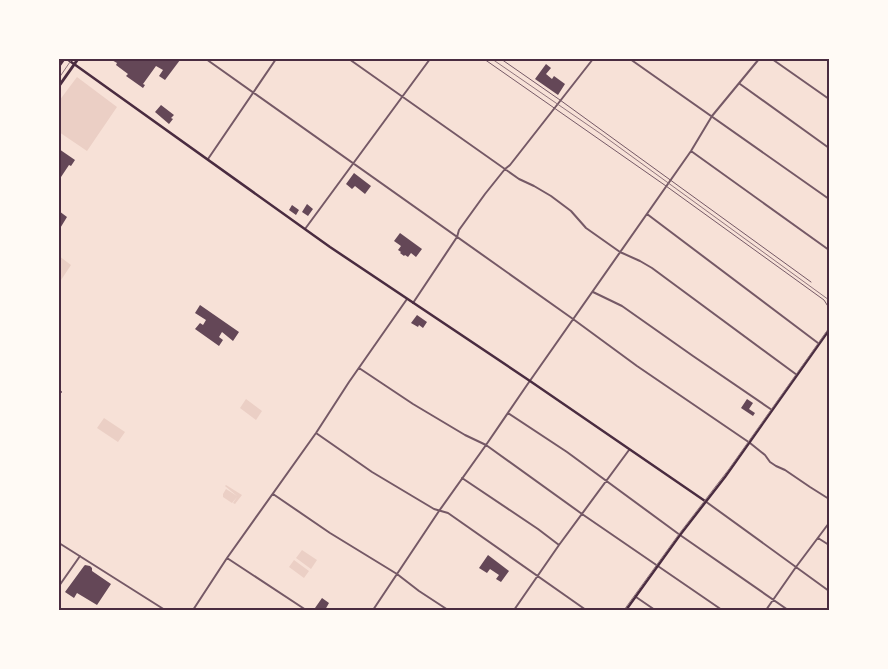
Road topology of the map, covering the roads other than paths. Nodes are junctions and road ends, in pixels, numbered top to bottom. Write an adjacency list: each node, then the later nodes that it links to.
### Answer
1 (65, 59): 13 (main road); 14 (main road)
2 (78, 59): 13 (main road)
3 (206, 59): 17 (street)
4 (276, 59): 17 (street)
5 (348, 59): 18 (street)
6 (430, 59): 18 (street)
7 (484, 59): 21 (lane)
8 (501, 59): 20 (lane)
9 (593, 59): 20 (street)
10 (630, 59): 22 (street)
11 (759, 59): 15 (street)
12 (772, 59): 19 (street)
13 (74, 64): 16 (main road); 25 (main road)
14 (59, 66)
15 (739, 83): 22 (street); 23 (street)
16 (59, 86)
17 (254, 92): 25 (street); 26 (street)
18 (402, 97): 26 (street); 27 (street)
19 (829, 99)
20 (560, 100): 21 (street); 28 (lane)
21 (554, 107): 27 (street); 29 (lane)
22 (712, 116): 24 (street); 30 (street)
23 (829, 148)
24 (691, 151): 28 (street); 34 (street)
25 (208, 159): 32 (main road)
26 (354, 164): 32 (street); 33 (street)
27 (505, 169): 33 (street); 35 (street)
28 (670, 179): 29 (street); 36 (lane)
29 (666, 186): 31 (street); 40 (lane)
30 (829, 199)
31 (647, 214): 35 (street); 43 (street)
32 (306, 229): 38 (main road)
33 (457, 237): 39 (street); 41 (street)
34 (829, 250)
35 (620, 252): 37 (street); 45 (street)
36 (811, 282)
37 (592, 292): 41 (street); 47 (street)
38 (407, 299): 39 (main road); 44 (street)
39 (413, 303): 46 (main road)
40 (829, 308)
41 (573, 319): 46 (street); 50 (street)
42 (829, 330): 43 (main road)
43 (820, 344): 45 (main road)
44 (359, 368): 49 (street); 51 (street)
45 (797, 375): 47 (main road)
46 (530, 381): 48 (street); 52 (main road)
47 (772, 410): 50 (main road)
48 (508, 413): 51 (street); 54 (street)
49 (316, 433): 55 (street); 58 (street)
50 (749, 443): 56 (street); 57 (main road)
51 (486, 445): 53 (street); 59 (street)
52 (629, 449): 54 (street); 57 (main road)
53 (462, 478): 58 (street); 64 (street)
54 (605, 481): 59 (street); 61 (street)
55 (273, 494): 67 (street); 70 (street)
56 (829, 499)
57 (705, 501): 61 (main road); 69 (street)
58 (439, 511): 70 (street); 71 (street)
59 (582, 514): 64 (street); 68 (street)
60 (829, 523): 62 (street)
61 (680, 535): 68 (main road); 75 (street)
62 (818, 538): 65 (street); 69 (street)
63 (59, 542): 66 (street)
64 (559, 545): 71 (street)
65 (829, 545)
66 (80, 556): 72 (street); 76 (street)
67 (227, 558): 77 (street); 78 (street)
68 (658, 567): 74 (main road); 85 (street)
69 (796, 567): 73 (street); 75 (street)
70 (398, 574): 79 (street); 80 (street)
71 (537, 576): 81 (street); 82 (street)
72 (59, 586)
73 (829, 591)
74 (636, 597): 83 (main road); 84 (street)
75 (773, 600): 86 (street); 87 (street)
76 (165, 610)
77 (193, 610)
78 (306, 610)
79 (375, 610)
80 (448, 610)
81 (515, 610)
82 (586, 610)
83 (626, 610)
84 (655, 610)
85 (722, 610)
86 (766, 610)
87 (788, 610)

